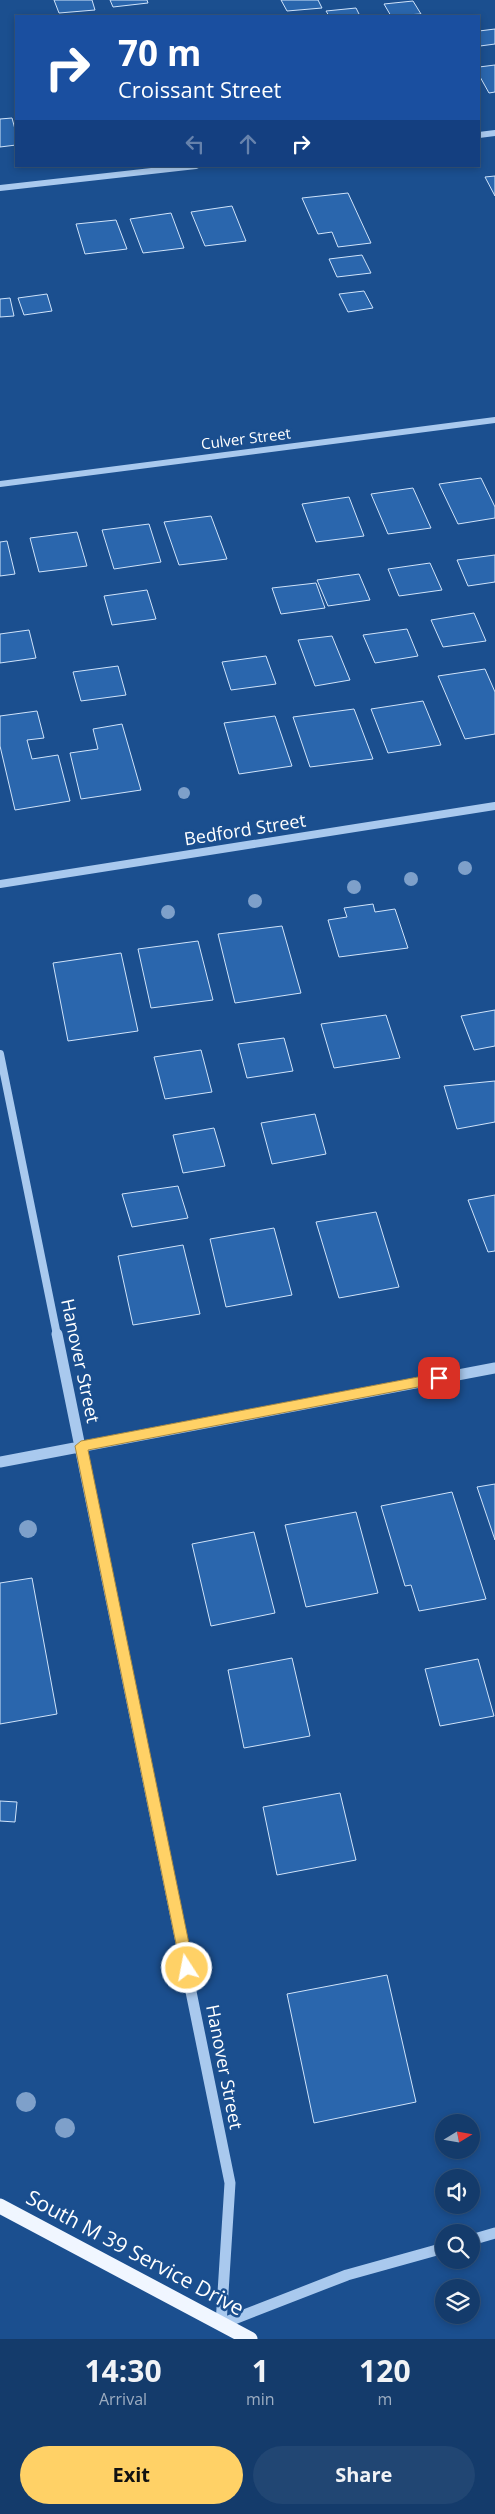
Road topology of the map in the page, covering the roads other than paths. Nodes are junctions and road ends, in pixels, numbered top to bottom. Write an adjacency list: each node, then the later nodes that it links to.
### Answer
1 (495, 133): 2 (street)
2 (480, 135)
3 (187, 167): 4 (street)
4 (0, 188)
5 (495, 420): 6 (street, Culver Street)
6 (0, 484)
7 (495, 806): 8 (street, Bedford Street)
8 (0, 884)
9 (0, 1054): 11 (street, Hanover Street)
10 (495, 1368): 11 (street)
11 (81, 1446): 12 (street); 17 (street, Hanover Street)
12 (0, 1462)
13 (0, 2206): 17 (main road, South M 39 Service Drive)
14 (495, 2233): 15 (street)
15 (480, 2237)
16 (435, 2251): 17 (street)
17 (221, 2324): 18 (main road, South M 39 Service Drive)
18 (250, 2339)

